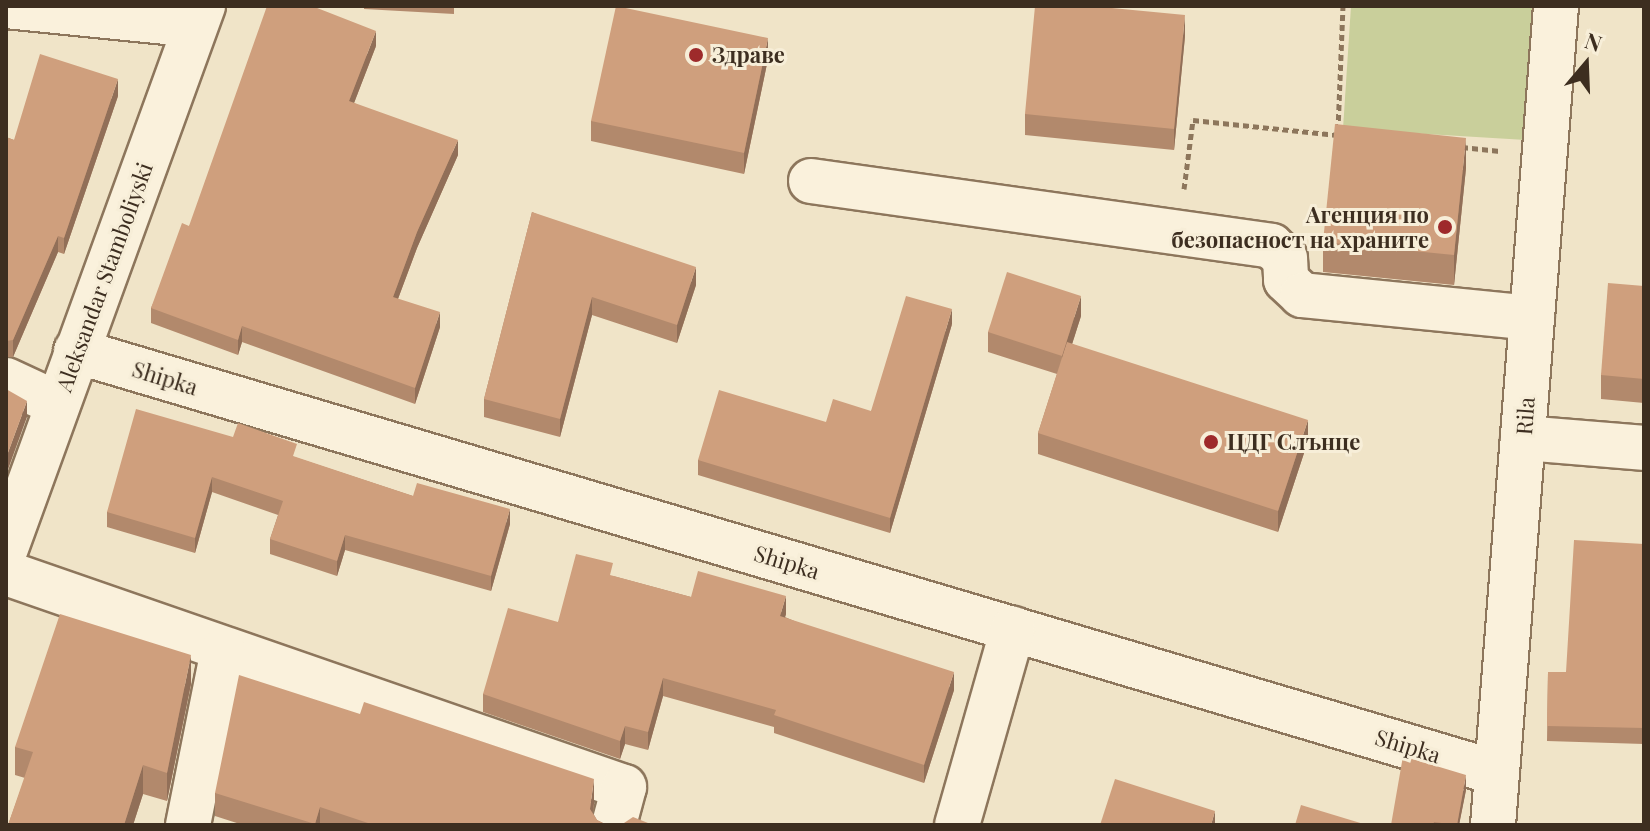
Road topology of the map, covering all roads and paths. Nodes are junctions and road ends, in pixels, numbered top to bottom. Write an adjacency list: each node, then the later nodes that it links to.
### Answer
1 (6, 6): 4 (street)
2 (1343, 6): 5 (path)
3 (1556, 6): 8 (street, Rila)
4 (199, 15): 12 (street, Aleksandar Stamboliyski)
5 (1337, 135): 6 (path); 10 (path)
6 (1352, 136)
7 (1456, 146): 8 (path)
8 (1545, 155): 11 (street, Rila)
9 (811, 181): 10 (street)
10 (1178, 234): 11 (street)
11 (1532, 318): 15 (street, Rila)
12 (76, 351): 14 (street, Aleksandar Stamboliyski); 19 (street, Shipka)
13 (6, 380): 14 (street)
14 (58, 404): 17 (street, Aleksandar Stamboliyski)
15 (1523, 438): 16 (street); 21 (street, Rila)
16 (1644, 448)
17 (6, 548)
18 (6, 573): 20 (street)
19 (1013, 629): 21 (street, Shipka); 24 (street)
20 (223, 650): 22 (street); 23 (street)
21 (1497, 773): 25 (street, Rila)
22 (188, 825)
23 (614, 825)
24 (957, 825)
25 (1493, 825)

